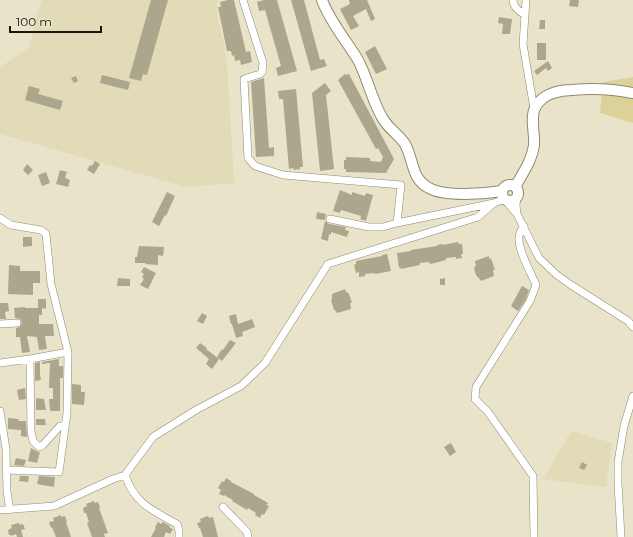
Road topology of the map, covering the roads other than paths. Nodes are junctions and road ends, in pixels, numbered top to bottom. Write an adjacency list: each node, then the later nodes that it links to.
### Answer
1 (243, 0): 14 (street)
2 (322, 0): 9 (main road)
3 (513, 0): 5 (street)
4 (526, 0): 5 (street)
5 (525, 15): 7 (street)
6 (633, 93): 7 (main road)
7 (534, 109): 8 (main road)
8 (516, 191): 9 (main road); 9 (main road); 11 (street)
9 (504, 197): 10 (street); 11 (street)
10 (494, 203): 14 (street); 27 (street)
11 (517, 214): 15 (street)
12 (0, 218): 19 (street)
13 (330, 219): 14 (street)
14 (397, 223)
15 (524, 226): 18 (street); 33 (street)
16 (17, 323): 17 (street)
17 (0, 324)
18 (633, 328)
19 (68, 352): 20 (street); 24 (street)
20 (30, 359): 21 (street); 24 (street)
21 (0, 363)
22 (633, 396): 34 (street)
23 (0, 411): 25 (street)
24 (65, 426): 26 (street)
25 (3, 450): 26 (street)
26 (6, 470): 30 (street)
27 (125, 475): 30 (street); 31 (street)
28 (223, 507): 32 (street)
29 (0, 510): 30 (street)
30 (10, 510)
31 (178, 537)
32 (248, 537)
33 (534, 537)
34 (621, 537)

